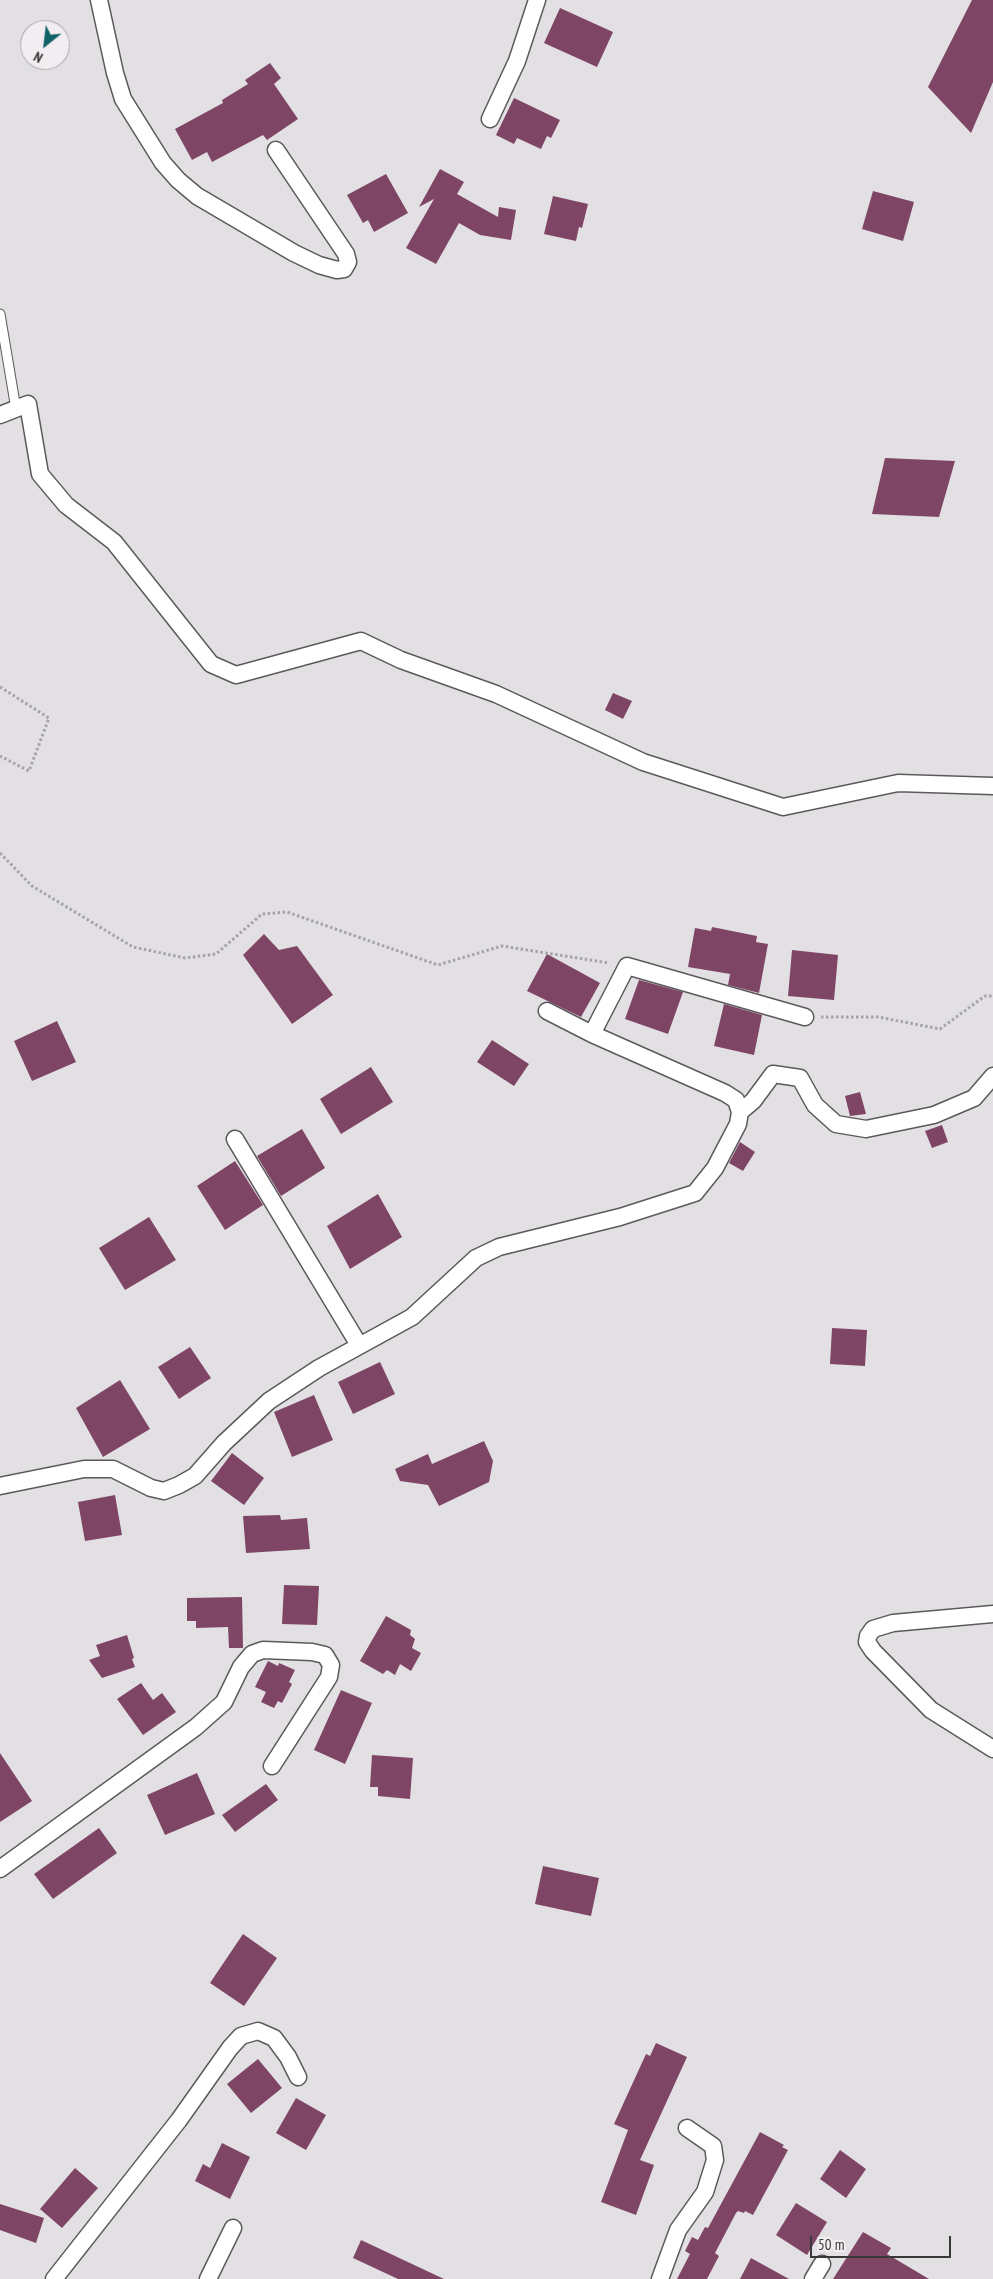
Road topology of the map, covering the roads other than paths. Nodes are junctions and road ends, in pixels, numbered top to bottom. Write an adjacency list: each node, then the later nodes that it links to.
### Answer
1 (99, 0): 4 (street)
2 (537, 0): 3 (street)
3 (490, 119)
4 (276, 150)
5 (0, 314): 6 (lane)
6 (16, 409): 7 (street); 8 (street)
7 (0, 415)
8 (993, 786)
9 (547, 1011): 11 (street)
10 (805, 1017): 11 (street)
11 (592, 1034): 13 (street)
12 (993, 1076): 13 (street)
13 (740, 1112): 15 (street)
14 (235, 1139): 15 (street)
15 (359, 1345): 16 (street)
16 (0, 1486)
17 (993, 1614): 18 (street)
18 (993, 1749)
19 (272, 1766): 20 (street)
20 (0, 1869)
21 (298, 2077): 25 (street)
22 (687, 2128): 27 (street)
23 (233, 2228): 26 (street)
24 (822, 2264): 28 (street)
25 (54, 2279)
26 (208, 2279)
27 (660, 2279)
28 (813, 2279)

